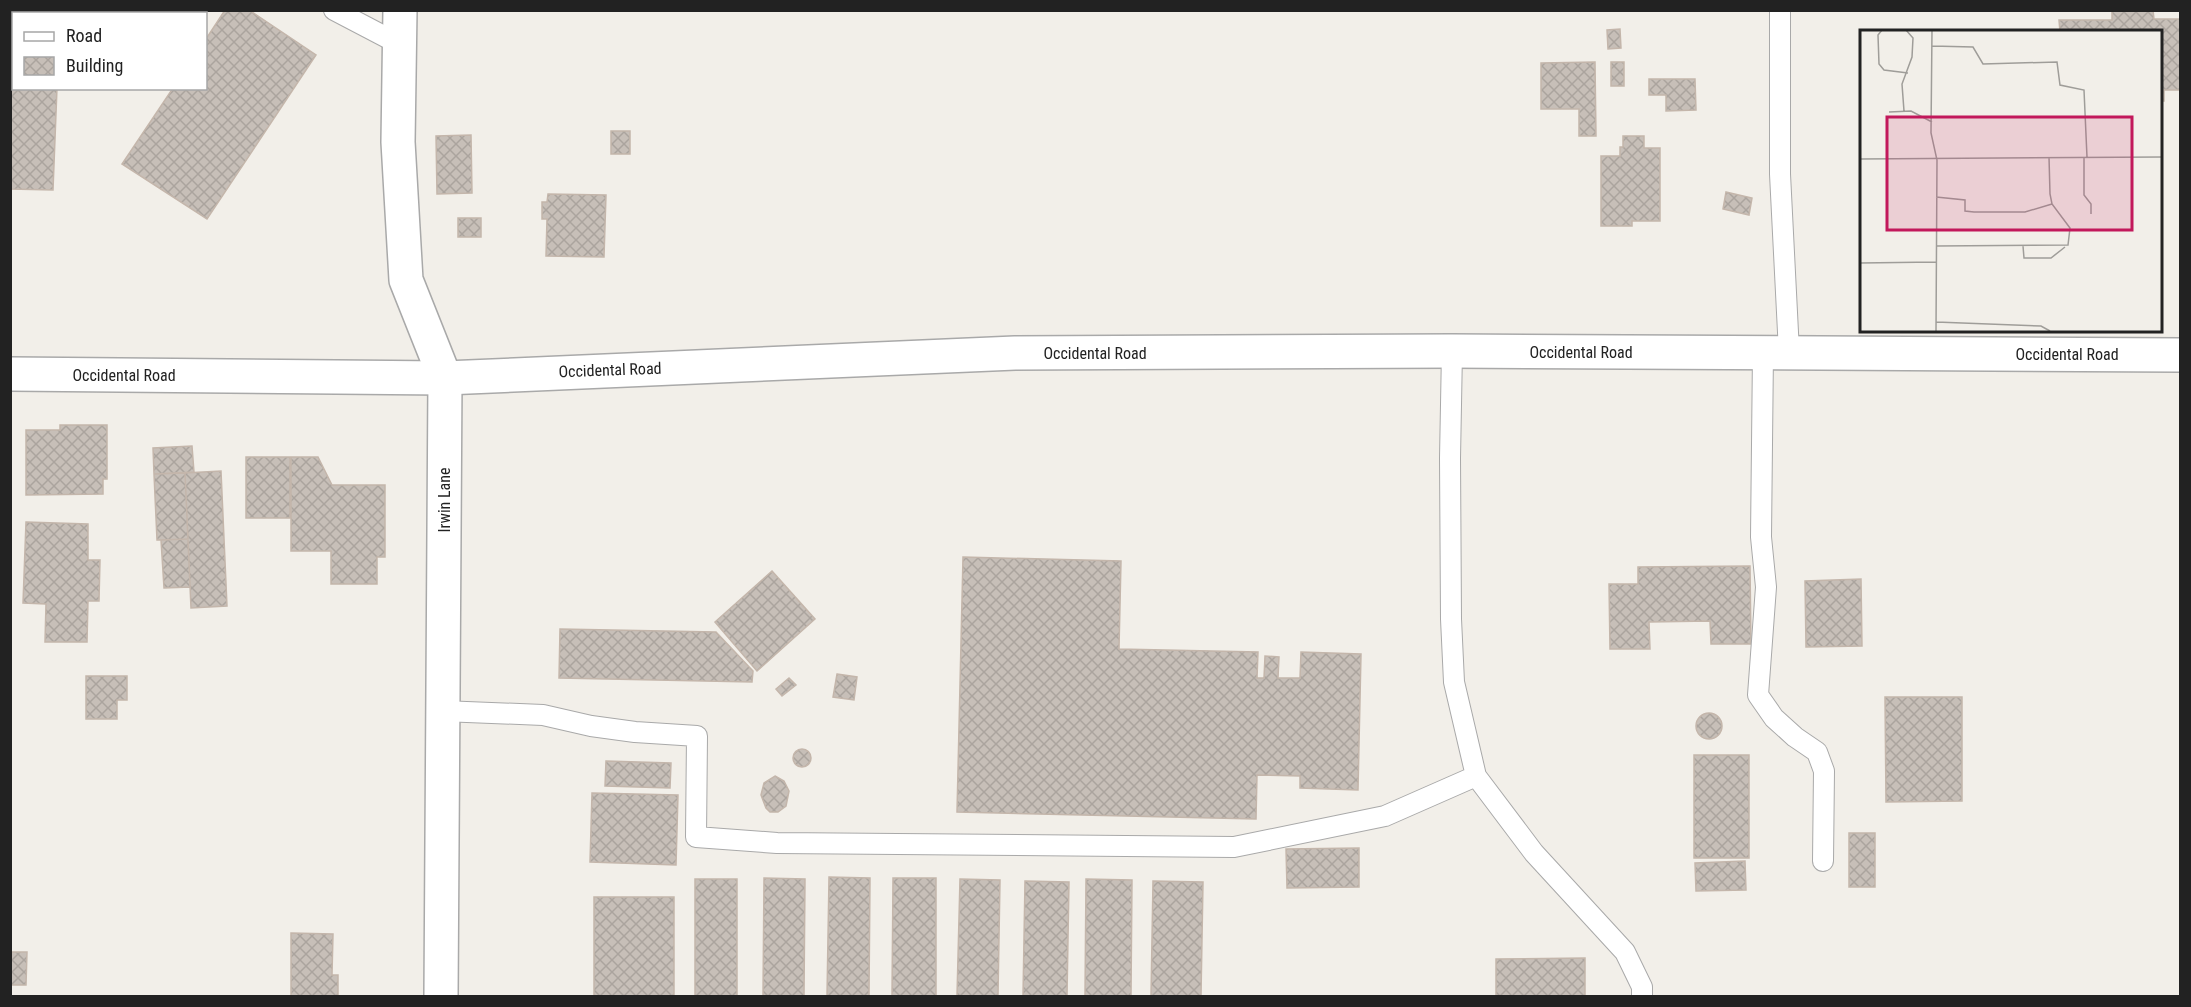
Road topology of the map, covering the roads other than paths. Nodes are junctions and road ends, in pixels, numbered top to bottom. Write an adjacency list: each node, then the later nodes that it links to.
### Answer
1 (334, 10): 4 (lane)
2 (400, 10): 4 (street, Irwin Lane)
3 (1780, 10): 6 (lane)
4 (399, 44): 9 (street, Irwin Lane)
5 (1452, 351): 6 (street, Occidental Road); 9 (street, Occidental Road); 11 (lane)
6 (1776, 352): 7 (street, Occidental Road); 12 (lane)
7 (2181, 355)
8 (10, 374): 9 (street, Occidental Road)
9 (445, 378): 10 (street, Irwin Lane)
10 (442, 711): 11 (lane); 13 (street, Irwin Lane)
11 (1476, 776): 14 (lane)
12 (1823, 861)
13 (441, 996)
14 (1642, 996)

